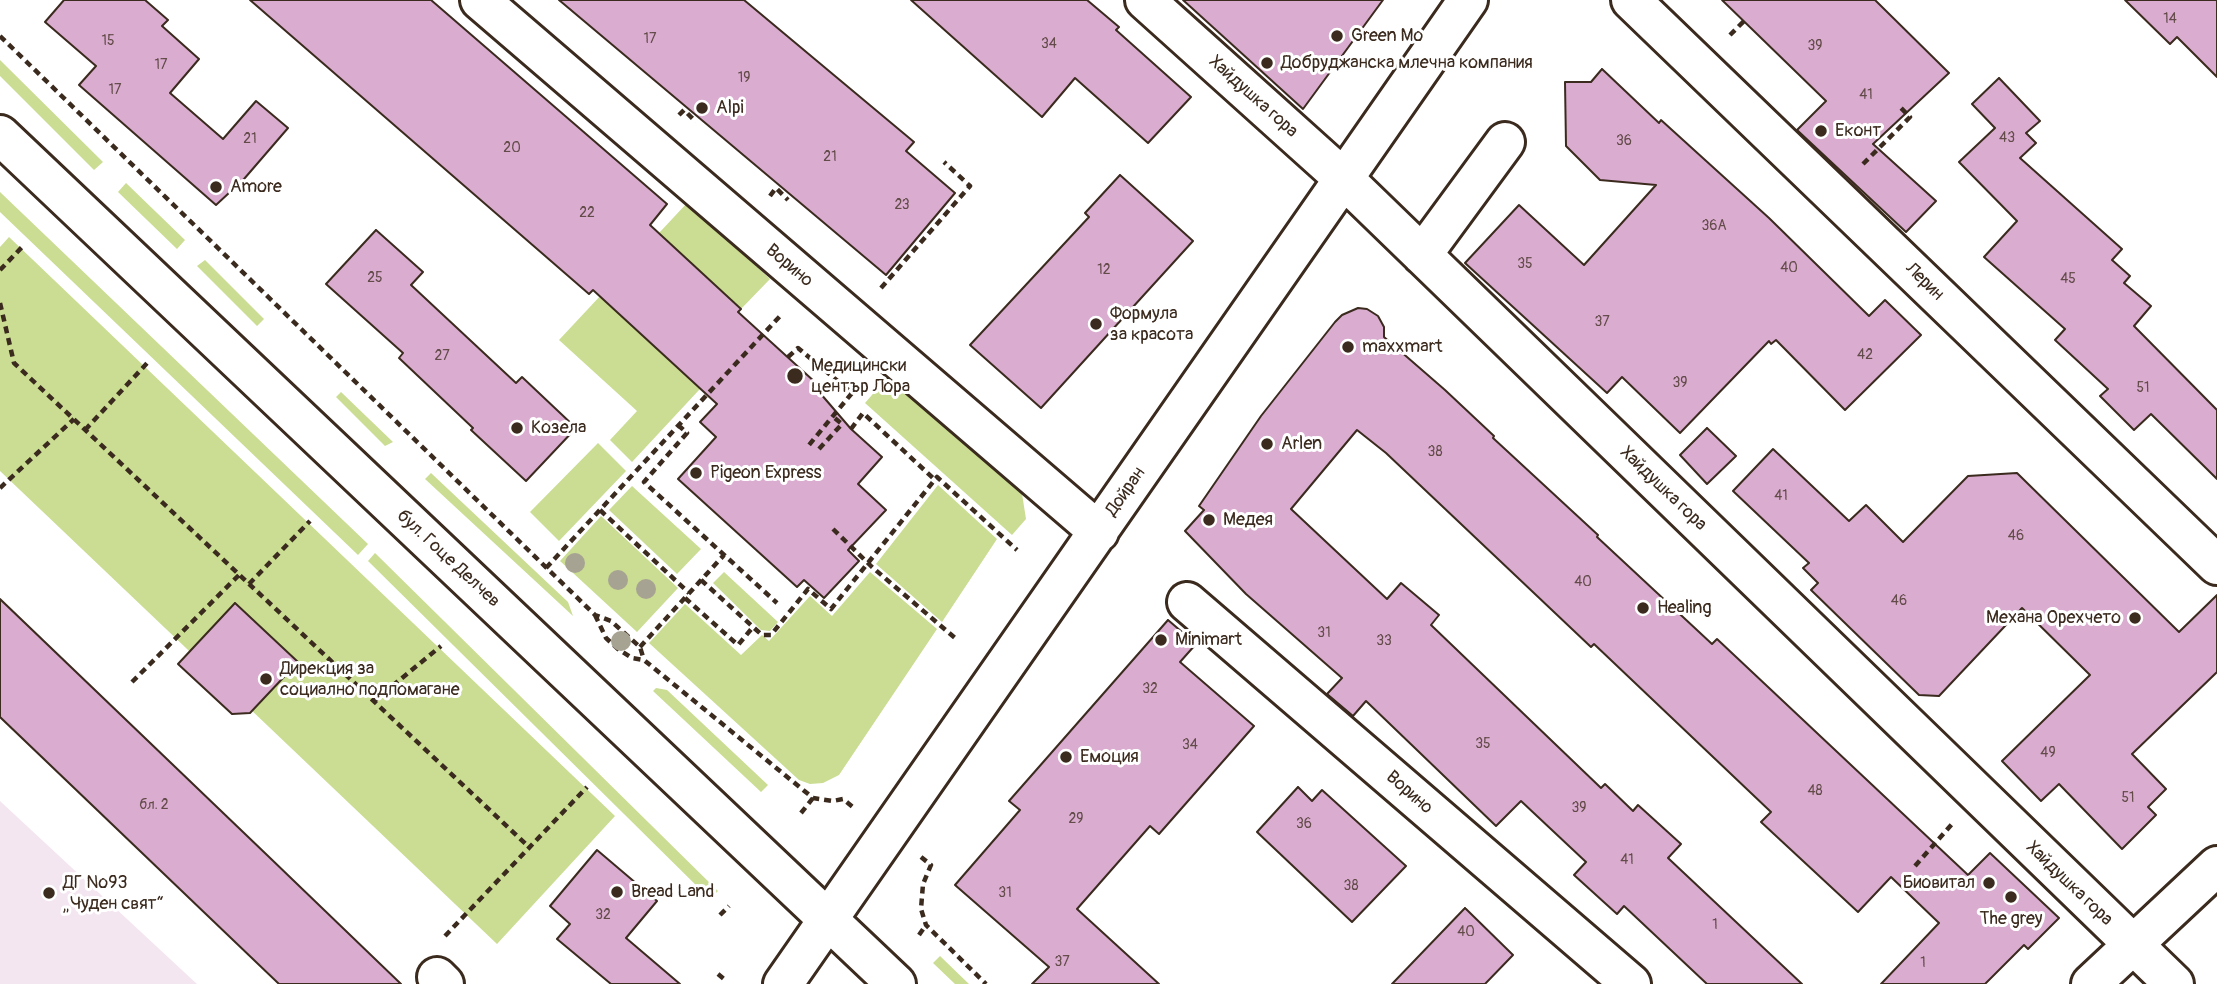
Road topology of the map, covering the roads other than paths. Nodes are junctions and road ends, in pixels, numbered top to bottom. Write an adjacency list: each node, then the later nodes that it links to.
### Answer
1 (480, 0): 9 (street, Ворино)
2 (1145, 0): 7 (street, Хайдушка гора)
3 (1468, 0): 7 (street, Дойран)
4 (1631, 0): 10 (street, Лерин)
5 (0, 135): 13 (street, бул. Гоце Делчев)
6 (1505, 142): 8 (street)
7 (1344, 178): 8 (street, Хайдушка гора); 9 (street, Дойран)
8 (1422, 255): 14 (street, Хайдушка гора)
9 (1099, 532): 13 (street, Дойран)
10 (2217, 565)
11 (1187, 602): 17 (street, Ворино)
12 (2217, 866): 14 (street)
13 (828, 919): 15 (street, Дойран); 16 (street, бул. Гоце Делчев)
14 (2133, 946): 18 (street); 19 (street, Хайдушка гора)
15 (783, 984)
16 (896, 984)
17 (1631, 984)
18 (2091, 984)
19 (2174, 984)

